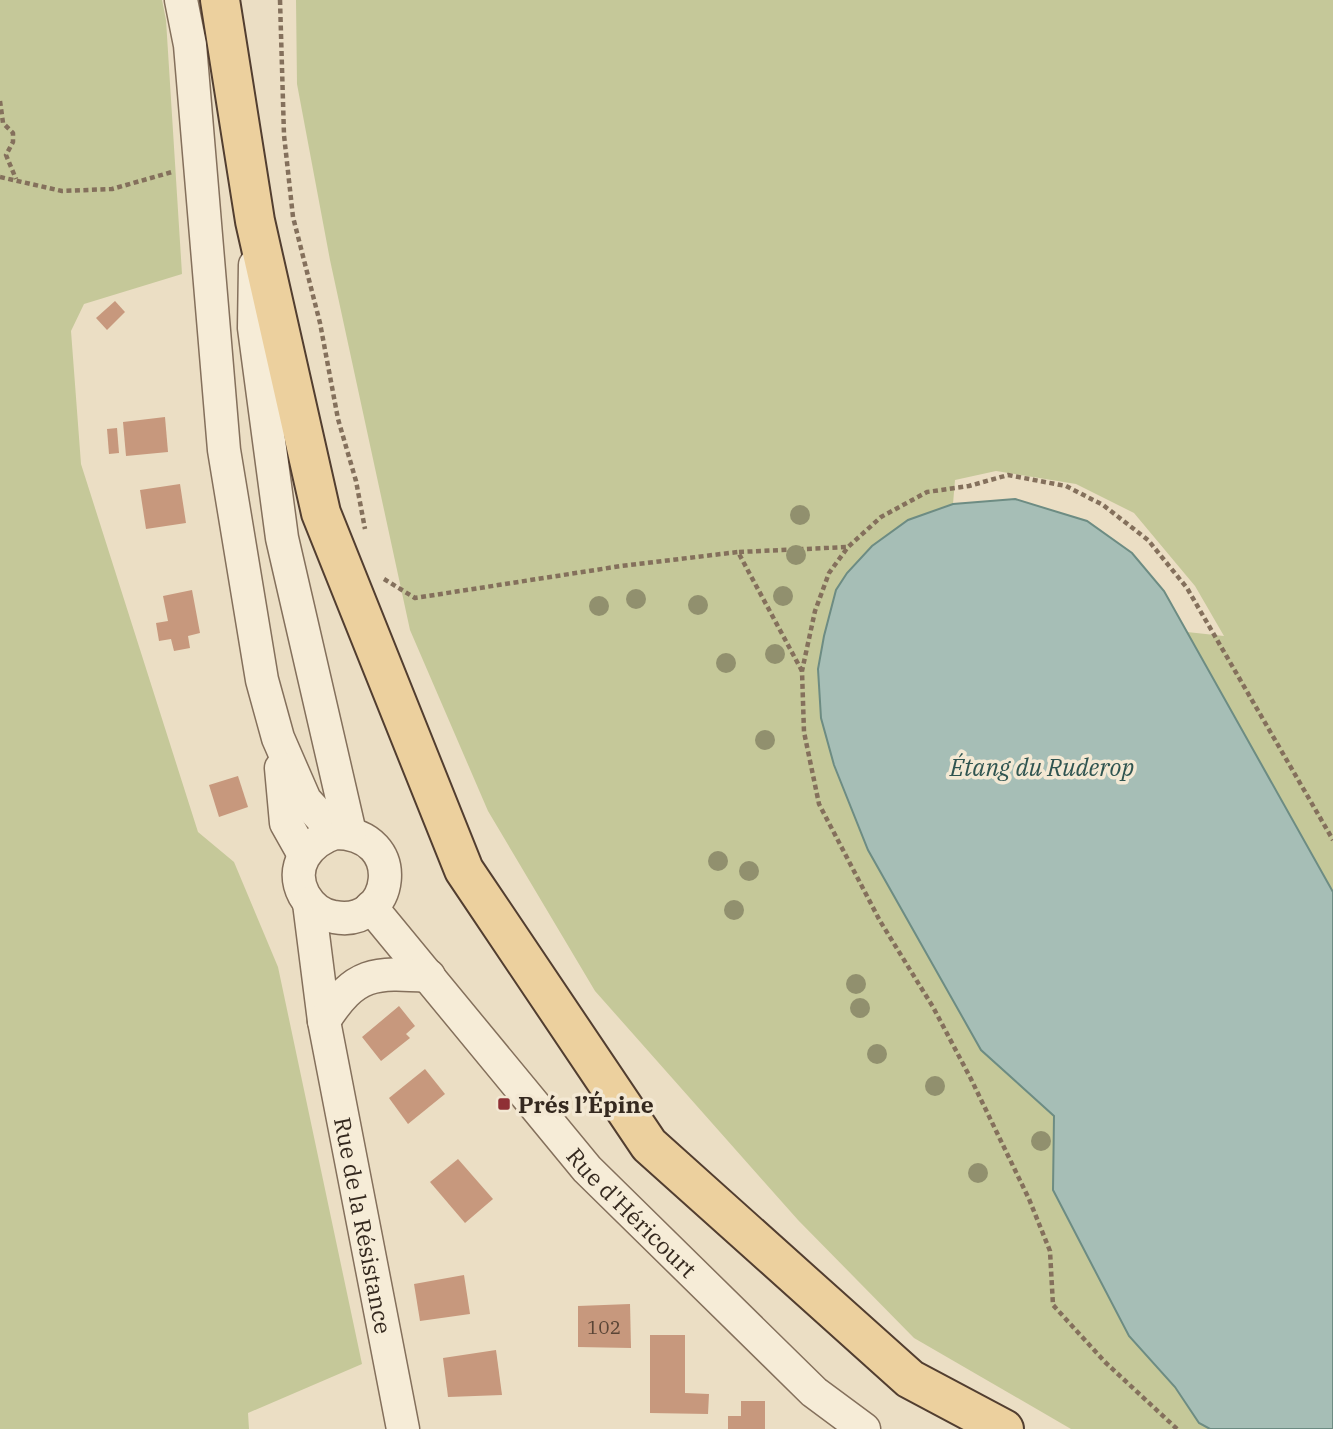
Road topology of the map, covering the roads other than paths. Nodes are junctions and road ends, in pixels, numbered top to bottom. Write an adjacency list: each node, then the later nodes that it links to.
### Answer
1 (181, 0): 6 (street)
2 (220, 0): 4 (main road)
3 (233, 0): 4 (main road)
4 (227, 42): 5 (main road)
5 (255, 221): 7 (street); 16 (main road)
6 (278, 738): 7 (street); 8 (street)
7 (342, 833): 8 (street); 10 (street)
8 (304, 855): 9 (street)
9 (309, 903): 11 (street); 13 (street, Rue de la Résistance)
10 (372, 908): 11 (street); 12 (street, Rue d'Héricourt)
11 (342, 919): 13 (street, Rue de la Résistance)
12 (429, 976): 13 (street); 15 (street, Rue d'Héricourt)
13 (324, 1021): 14 (street, Rue de la Résistance)
14 (403, 1429)
15 (864, 1429)
16 (1004, 1429)

